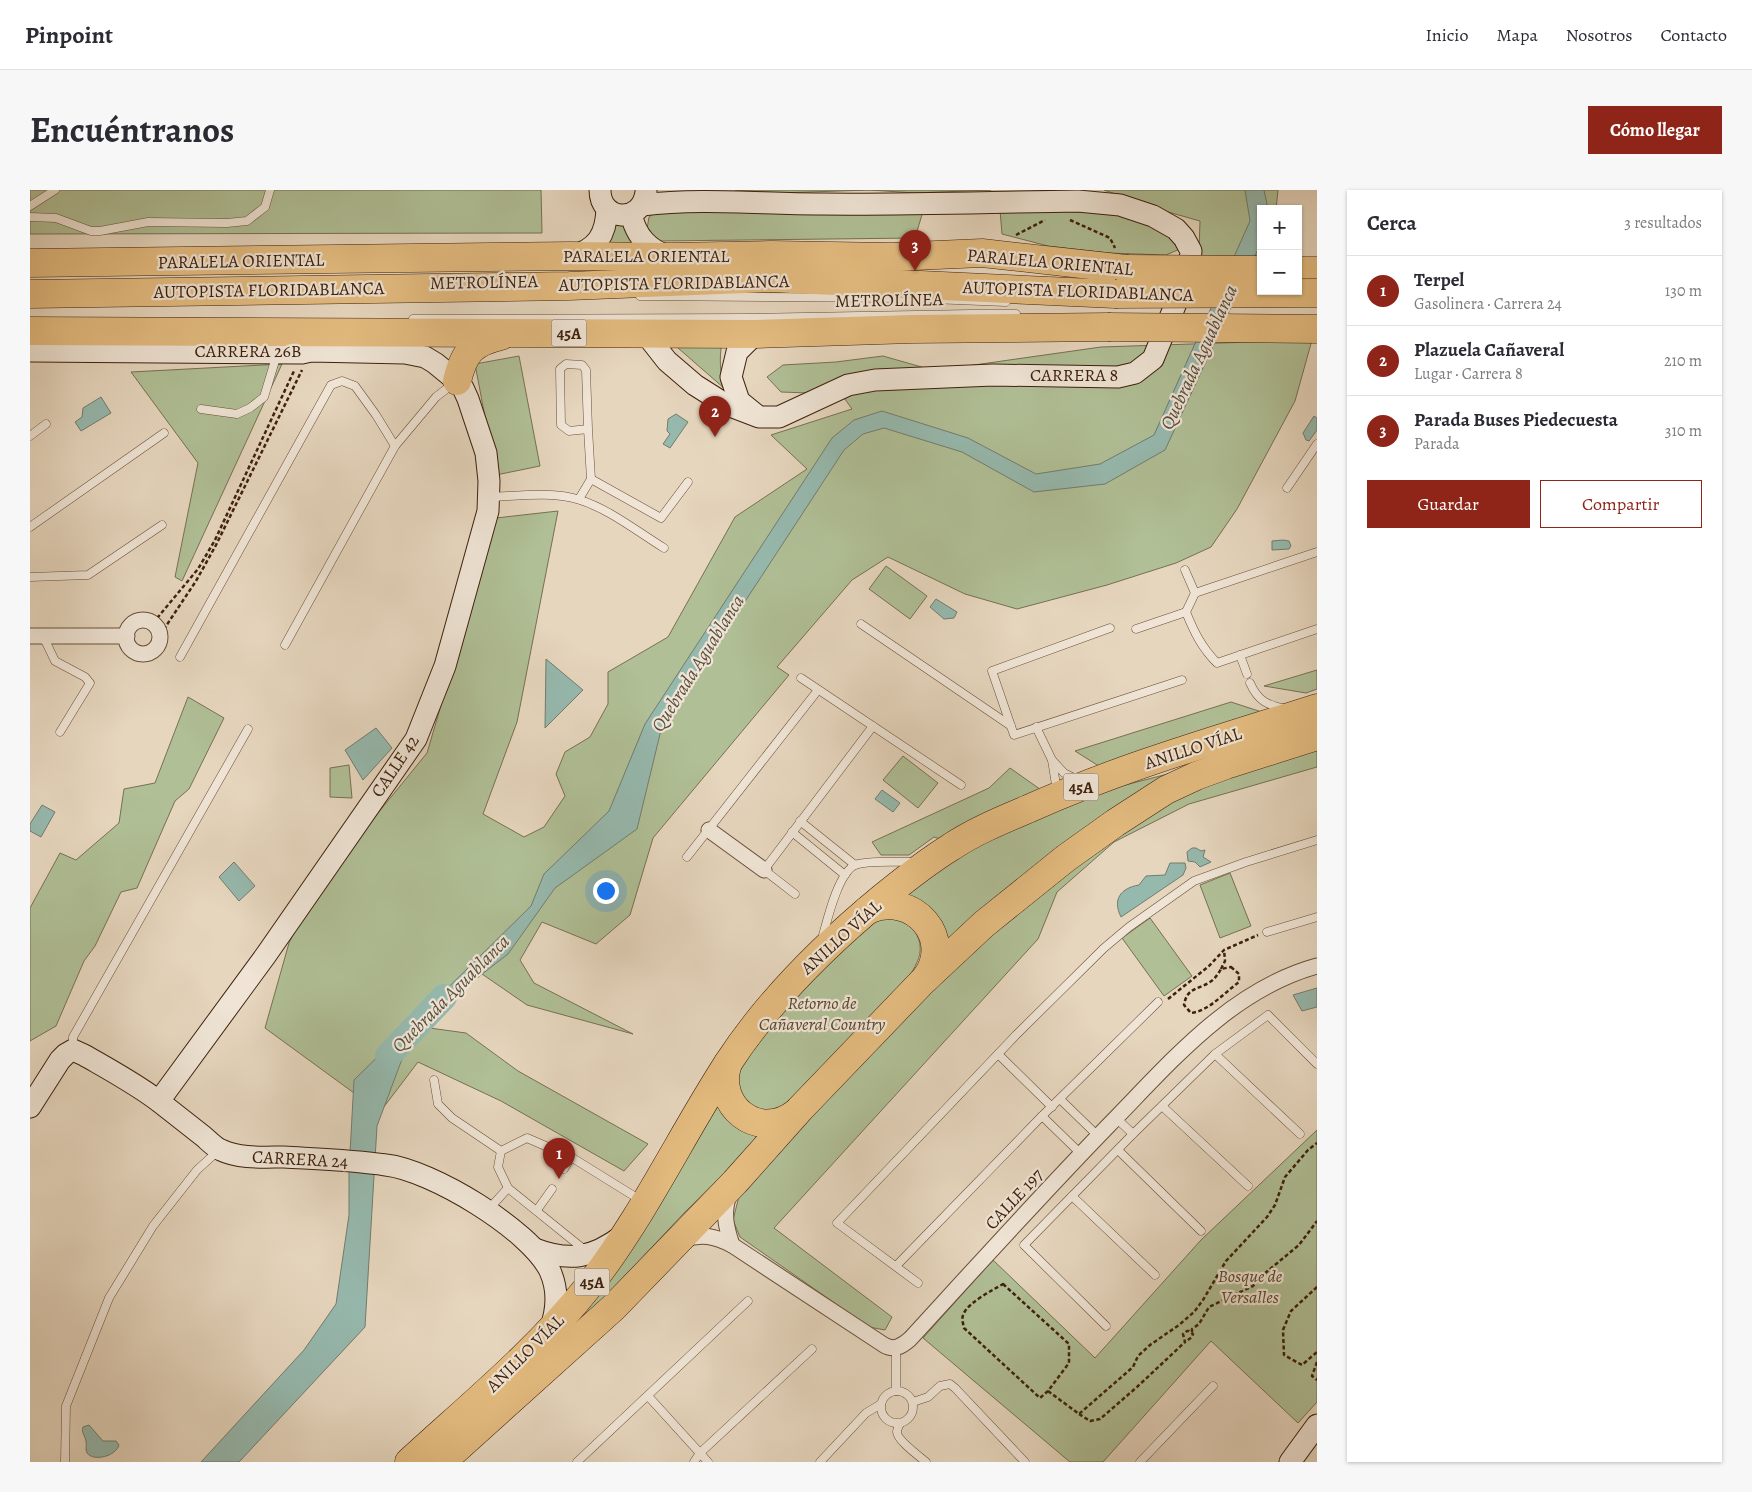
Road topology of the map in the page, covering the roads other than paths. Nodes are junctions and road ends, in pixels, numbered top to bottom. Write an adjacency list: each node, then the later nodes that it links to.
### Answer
1 (54, 190): 8 (lane)
2 (270, 190): 9 (lane)
3 (667, 190): 6 (street, CARRERA 8)
4 (604, 200): 7 (street, CARRERA 8); 10 (street)
5 (1084, 200): 6 (street, CARRERA 8); 33 (street, CARRERA 8)
6 (694, 201): 7 (street, CARRERA 8)
7 (639, 203): 11 (street)
8 (30, 206)
9 (30, 217)
10 (569, 256): 11 (highway, PARALELA ORIENTAL); 12 (highway, PARALELA ORIENTAL)
11 (670, 257): 13 (highway, PARALELA ORIENTAL, bridge)
12 (30, 264)
13 (1257, 270)
14 (1302, 271): 15 (highway)
15 (1317, 271)
16 (1317, 293): 17 (highway, AUTOPISTA FLORIDABLANCA, bridge)
17 (30, 294)
18 (627, 296): 19 (lane, METROLÍNEA)
19 (1010, 302)
20 (1020, 314): 21 (lane, METROLÍNEA)
21 (408, 319)
22 (1317, 329): 27 (highway, AUTOPISTA FLORIDABLANCA / 45A, bridge)
23 (30, 331): 24 (highway, AUTOPISTA FLORIDABLANCA / 45A)
24 (237, 332): 26 (highway, AUTOPISTA FLORIDABLANCA / 45A); 29 (highway)
25 (645, 332): 26 (highway, AUTOPISTA FLORIDABLANCA / 45A); 27 (highway, AUTOPISTA FLORIDABLANCA / 45A); 33 (street, CARRERA 8)
26 (514, 333): 31 (highway)
27 (755, 334): 33 (street)
28 (30, 351): 29 (street, CARRERA 26B)
29 (173, 351): 30 (street, CARRERA 26B)
30 (277, 352): 31 (street, CARRERA 26B); 32 (lane)
31 (457, 381): 39 (lane); 43 (street, CALLE 42)
32 (201, 409)
33 (759, 417)
34 (46, 424): 37 (lane)
35 (588, 429): 35 (lane); 40 (lane)
36 (164, 432): 46 (lane)
37 (30, 436)
38 (1317, 444): 42 (lane)
39 (395, 446): 59 (lane); 61 (lane)
40 (591, 479): 41 (lane); 44 (lane)
41 (688, 482)
42 (1287, 488)
43 (489, 497): 44 (lane); 103 (street, CALLE 42)
44 (579, 500): 47 (lane)
45 (162, 525): 50 (lane)
46 (30, 527)
47 (664, 548)
48 (1317, 552): 51 (lane)
49 (1185, 570): 51 (lane)
50 (30, 577)
51 (1195, 593): 52 (lane)
52 (1186, 612): 55 (lane); 60 (lane)
53 (861, 624): 70 (lane)
54 (1110, 628): 70 (lane)
55 (1136, 629)
56 (1317, 629): 60 (lane)
57 (37, 636): 58 (street); 73 (lane)
58 (126, 636): 58 (street)
59 (285, 644)
60 (1240, 655): 62 (lane)
61 (180, 658)
62 (1247, 674)
63 (801, 678): 66 (lane)
64 (1182, 680): 71 (lane)
65 (1250, 683): 67 (lane)
66 (818, 690): 69 (lane); 80 (lane)
67 (1317, 704)
68 (1317, 708): 76 (highway, ANILLO VÍAL / 45A)
69 (873, 726): 77 (lane); 79 (lane)
70 (1011, 726): 71 (lane)
71 (1036, 727): 75 (lane)
72 (248, 729): 96 (lane)
73 (60, 732)
74 (1317, 736): 94 (highway, ANILLO VÍAL / 45A)
75 (1052, 760): 76 (lane); 78 (lane)
76 (1102, 779): 78 (highway, ANILLO VÍAL / 45A)
77 (962, 785)
78 (1057, 796): 84 (highway, ANILLO VÍAL / 45A)
79 (800, 821): 81 (lane); 85 (lane)
80 (709, 830): 83 (lane); 86 (street)
81 (792, 832): 86 (lane); 87 (lane)
82 (1317, 840): 97 (lane)
83 (687, 857)
84 (928, 862): 85 (lane); 89 (highway, ANILLO VÍAL / 45A)
85 (855, 865): 87 (lane)
86 (764, 870): 88 (lane)
87 (845, 875): 92 (lane)
88 (795, 894)
89 (868, 910): 92 (highway, ANILLO VÍAL / 45A); 94 (highway)
90 (1317, 917): 91 (lane)
91 (1267, 932)
92 (817, 956): 99 (highway, ANILLO VÍAL / 45A)
93 (1317, 966): 109 (street, CALLE 197)
94 (922, 982): 107 (highway, ANILLO VÍAL / 45A)
95 (1158, 1002): 102 (lane)
96 (73, 1050): 103 (street, CARRERA 24); 105 (street)
97 (998, 1054): 106 (lane); 133 (lane)
98 (1215, 1054): 100 (lane); 104 (lane); 111 (lane)
99 (728, 1063): 107 (highway); 124 (highway, ANILLO VÍAL / 45A)
100 (1317, 1064)
101 (434, 1080): 114 (lane)
102 (1060, 1099): 106 (lane); 112 (lane)
103 (159, 1101): 113 (street, CARRERA 24)
104 (1162, 1106): 110 (lane); 120 (lane)
105 (30, 1107)
106 (1052, 1107): 108 (lane)
107 (800, 1110): 119 (highway, ANILLO VÍAL / 45A)
108 (1042, 1116): 116 (lane); 133 (lane)
109 (1116, 1118): 110 (lane); 112 (street, CALLE 197)
110 (1133, 1134): 115 (lane)
111 (1300, 1134)
112 (1098, 1136): 116 (street, CALLE 197)
113 (220, 1150): 125 (street, CARRERA 24); 149 (lane)
114 (501, 1150): 117 (lane); 121 (lane)
115 (1118, 1150): 123 (lane); 127 (lane)
116 (1081, 1154): 139 (street, CALLE 197)
117 (571, 1157): 118 (lane); 124 (lane)
118 (564, 1169)
119 (736, 1182): 129 (highway, ANILLO VÍAL / 45A); 130 (street)
120 (1248, 1186)
121 (508, 1188): 125 (lane); 126 (lane)
122 (552, 1189): 126 (lane)
123 (1072, 1196): 134 (lane); 137 (lane)
124 (646, 1203): 128 (highway, ANILLO VÍAL / 45A)
125 (488, 1210): 131 (street, CARRERA 24)
126 (538, 1210): 132 (lane)
127 (1201, 1231)
128 (624, 1235): 132 (street, CARRERA 24); 138 (highway, ANILLO VÍAL / 45A)
129 (678, 1241): 130 (street); 151 (highway, ANILLO VÍAL / 45A)
130 (732, 1245): 139 (street)
131 (535, 1249): 132 (street, CARRERA 24); 138 (street, CARRERA 24)
132 (590, 1254)
133 (896, 1266): 135 (lane)
134 (1155, 1275)
135 (918, 1283)
136 (748, 1302): 143 (lane)
137 (1106, 1326)
138 (550, 1330): 150 (highway, ANILLO VÍAL / 45A)
139 (896, 1348): 142 (lane)
140 (812, 1349): 148 (lane)
141 (1212, 1386): 158 (lane)
142 (896, 1391): 144 (lane); 145 (lane)
143 (648, 1396): 148 (lane); 152 (lane)
144 (913, 1402): 146 (lane); 157 (lane)
145 (881, 1404): 146 (lane); 155 (lane)
146 (900, 1424): 156 (lane)
147 (1317, 1425): 159 (street)
148 (700, 1453): 153 (lane); 154 (lane)
149 (65, 1462)
150 (409, 1462)
151 (442, 1462)
152 (577, 1462)
153 (694, 1462)
154 (708, 1462)
155 (820, 1462)
156 (926, 1462)
157 (1025, 1462)
158 (1140, 1462)
159 (1290, 1462)

